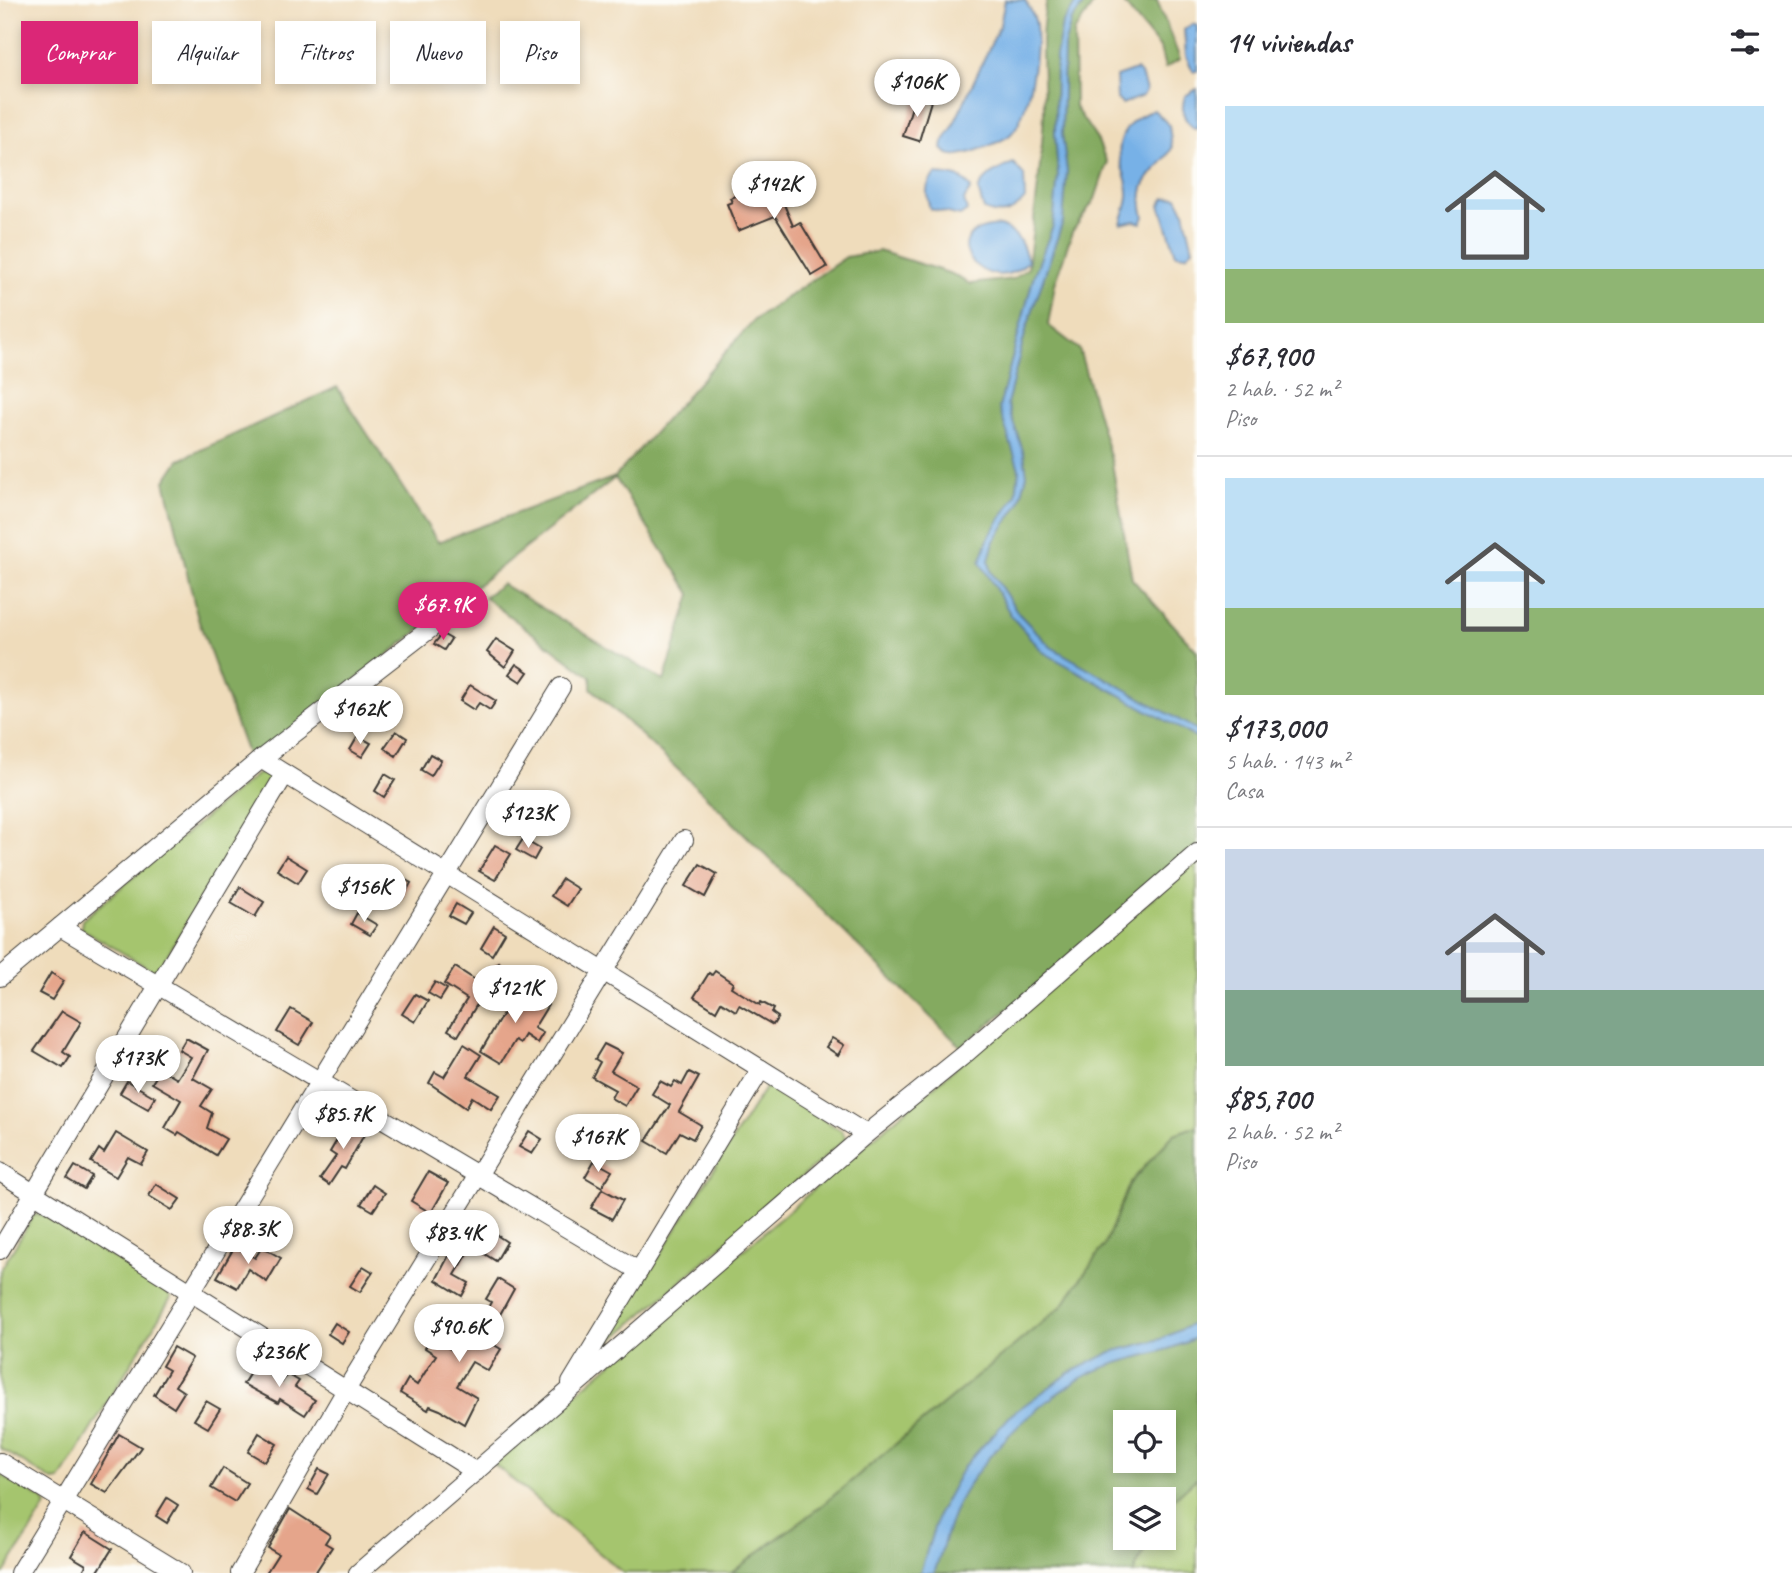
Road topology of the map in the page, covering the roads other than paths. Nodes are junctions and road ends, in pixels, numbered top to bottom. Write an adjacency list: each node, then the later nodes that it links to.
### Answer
1 (453, 611): 3 (street)
2 (561, 687): 7 (street)
3 (261, 759): 4 (street); 8 (street)
4 (285, 774): 7 (street); 11 (street)
5 (684, 840): 9 (street)
6 (1197, 853): 14 (street)
7 (446, 874): 9 (street); 13 (street)
8 (60, 927): 10 (street); 11 (street)
9 (603, 971): 12 (street); 16 (street)
10 (0, 978)
11 (158, 985): 13 (street); 17 (street)
12 (761, 1069): 14 (street); 19 (street)
13 (319, 1081): 16 (street); 20 (street)
14 (866, 1134): 22 (street)
15 (0, 1172): 17 (street)
16 (478, 1175): 19 (street); 21 (street)
17 (34, 1194): 18 (street); 20 (street)
18 (0, 1250)
19 (639, 1271): 22 (street)
20 (190, 1292): 21 (street); 25 (street)
21 (346, 1391): 24 (street); 28 (street)
22 (562, 1397): 24 (street)
23 (0, 1462): 25 (street)
24 (476, 1472): 29 (street)
25 (62, 1500): 26 (street); 27 (street)
26 (19, 1573)
27 (181, 1573)
28 (240, 1573)
29 (358, 1573)

